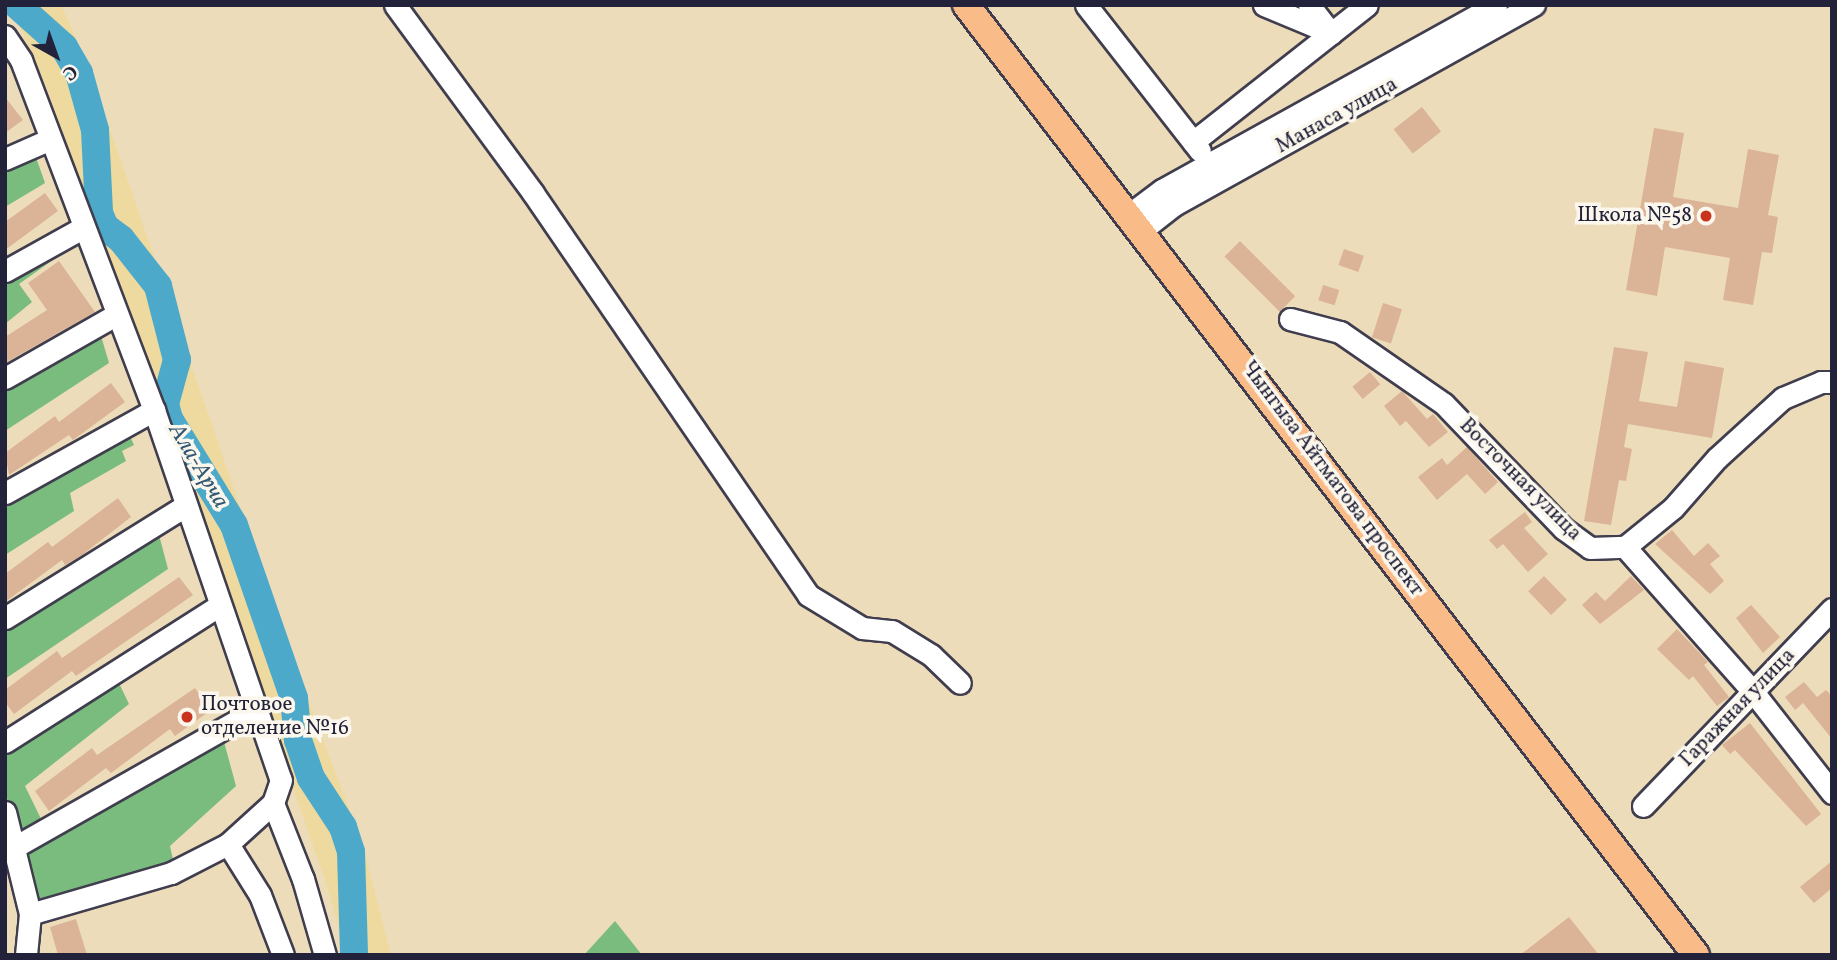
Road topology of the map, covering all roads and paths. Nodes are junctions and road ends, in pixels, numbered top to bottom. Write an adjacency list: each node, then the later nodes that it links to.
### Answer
1 (396, 5): 29 (street)
2 (965, 5): 15 (main road, Чынгыза Айтматова проспект)
3 (1086, 5): 12 (street)
4 (1264, 5): 9 (street)
5 (1309, 5): 9 (street)
6 (1367, 5): 9 (street)
7 (1496, 5): 14 (street, Манаса улица)
8 (1534, 5): 15 (street, Манаса улица)
9 (1331, 33): 12 (street)
10 (5, 36): 11 (street)
11 (48, 140): 13 (street); 16 (street)
12 (1193, 142): 14 (street)
13 (5, 159)
14 (1210, 164): 15 (street, Манаса улица)
15 (1136, 222): 43 (main road, Чынгыза Айтматова проспект)
16 (84, 228): 17 (street); 18 (street)
17 (5, 271)
18 (117, 314): 20 (street); 22 (street)
19 (1290, 319): 25 (street, Восточная улица)
20 (5, 378)
21 (1832, 382): 25 (street)
22 (154, 410): 23 (street); 24 (street)
23 (5, 493)
24 (185, 506): 26 (street); 28 (street)
25 (1625, 547): 30 (street)
26 (220, 605): 31 (street); 32 (street)
27 (1832, 609): 30 (street, Гаражная улица)
28 (5, 618)
29 (960, 683)
30 (1754, 693): 33 (street); 35 (street, Гаражная улица)
31 (256, 710): 34 (street); 38 (street)
32 (5, 742)
33 (1832, 793)
34 (273, 803): 37 (street); 42 (street)
35 (1643, 806)
36 (5, 812): 38 (street)
37 (228, 844): 39 (street); 41 (street)
38 (13, 848): 39 (street)
39 (30, 914): 40 (street)
40 (26, 955)
41 (283, 955)
42 (325, 955)
43 (1696, 955)

